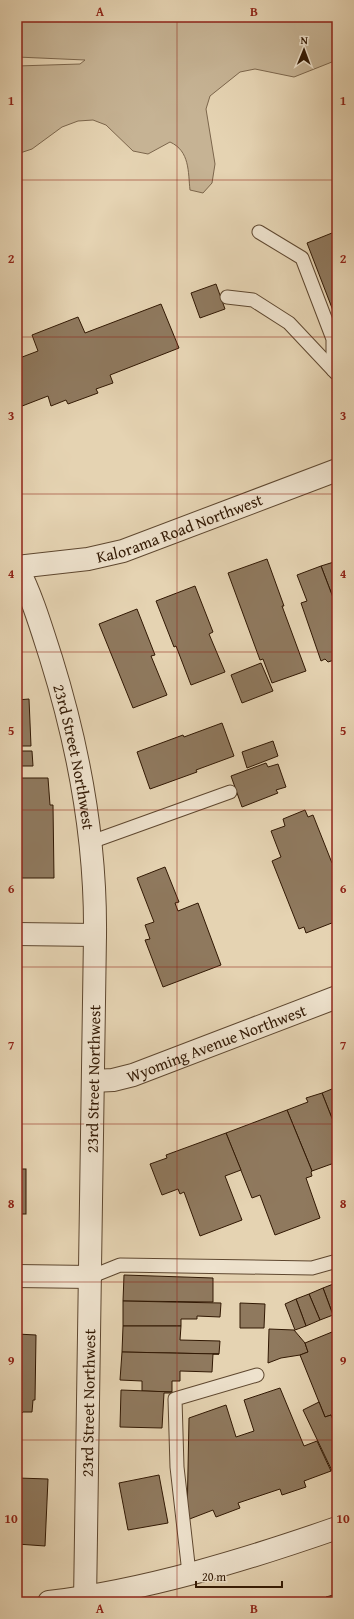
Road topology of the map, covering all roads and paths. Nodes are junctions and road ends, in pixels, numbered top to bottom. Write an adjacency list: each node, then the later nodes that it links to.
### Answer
1 (259, 232): 3 (lane)
2 (227, 296): 3 (lane)
3 (335, 373)
4 (337, 470): 5 (street, Kalorama Road Northwest)
5 (17, 567): 7 (street, 23rd Street Northwest)
6 (230, 792): 7 (lane)
7 (91, 842): 9 (street, 23rd Street Northwest)
8 (17, 934): 9 (street)
9 (95, 935): 11 (street, 23rd Street Northwest)
10 (337, 997): 11 (street, Wyoming Avenue Northwest)
11 (93, 1081): 14 (street, 23rd Street Northwest)
12 (337, 1261): 14 (lane)
13 (17, 1276): 14 (street)
14 (90, 1277): 18 (street, 23rd Street Northwest)
15 (257, 1375): 17 (lane)
16 (337, 1528): 17 (street)
17 (189, 1573): 18 (street)
18 (85, 1600): 19 (street)
19 (49, 1602)

